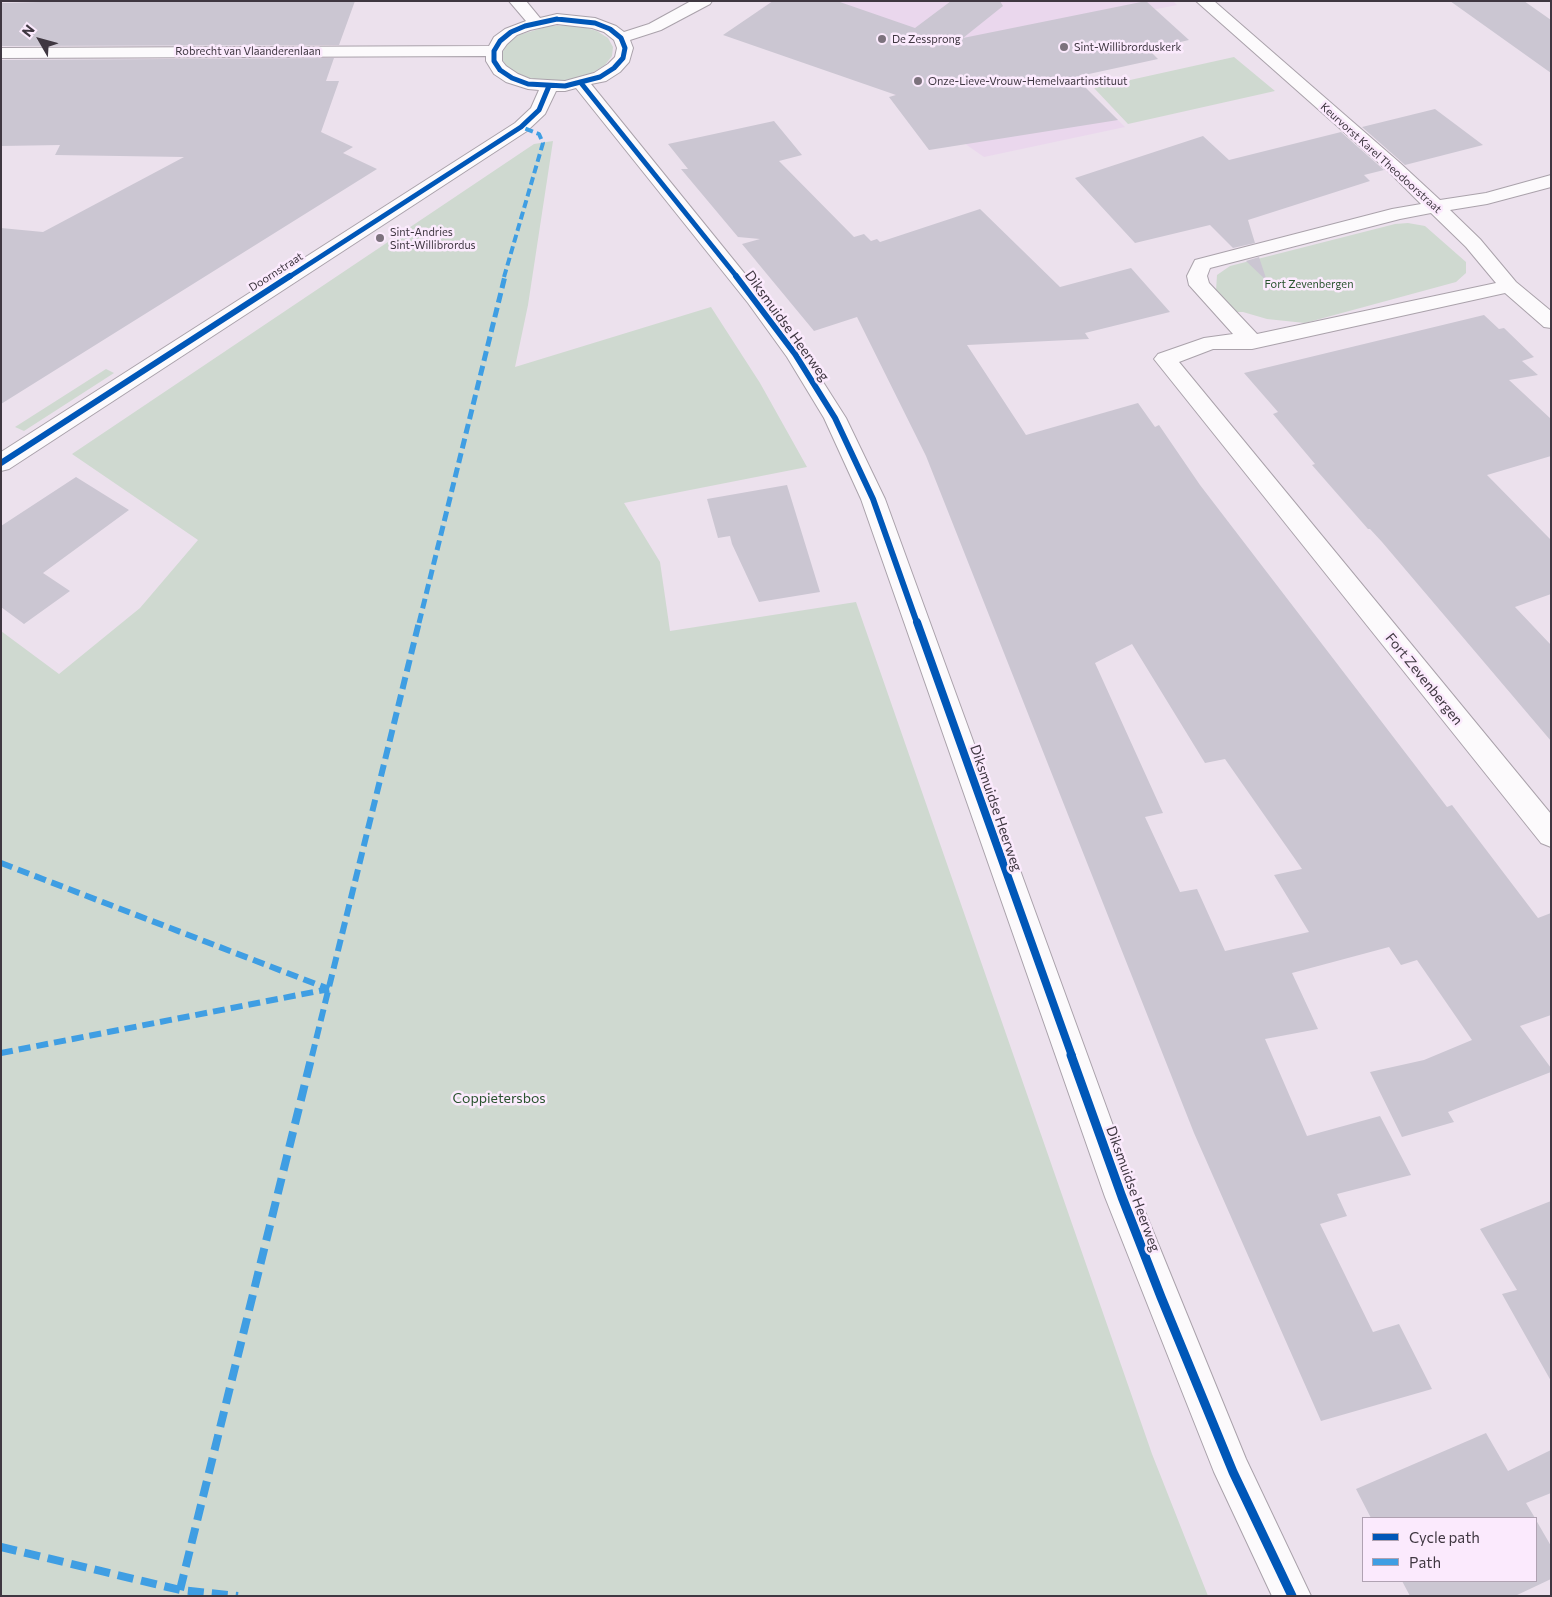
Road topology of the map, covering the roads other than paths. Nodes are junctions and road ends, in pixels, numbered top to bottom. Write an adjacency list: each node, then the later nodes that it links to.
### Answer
1 (517, 1): 6 (street)
2 (564, 1): 5 (street)
3 (704, 1): 7 (street)
4 (1204, 1): 13 (street, Keurvorst Karel Theodoorstraat)
5 (557, 20): 6 (street); 7 (street)
6 (536, 23): 8 (street)
7 (620, 38): 10 (street)
8 (494, 51): 9 (street, Robrecht van Vlaanderenlaan); 11 (street)
9 (1, 53)
10 (581, 83): 11 (street); 19 (street, Diksmuidse Heerweg)
11 (549, 86): 17 (street, Doornstraat)
12 (1551, 180): 13 (street)
13 (1437, 207): 14 (street, Keurvorst Karel Theodoorstraat); 16 (street)
14 (1509, 286): 15 (street, Keurvorst Karel Theodoorstraat); 16 (street, Fort Zevenbergen)
15 (1551, 322)
16 (1252, 342): 18 (street, Fort Zevenbergen)
17 (1, 463)
18 (1551, 835)
19 (1292, 1596)

